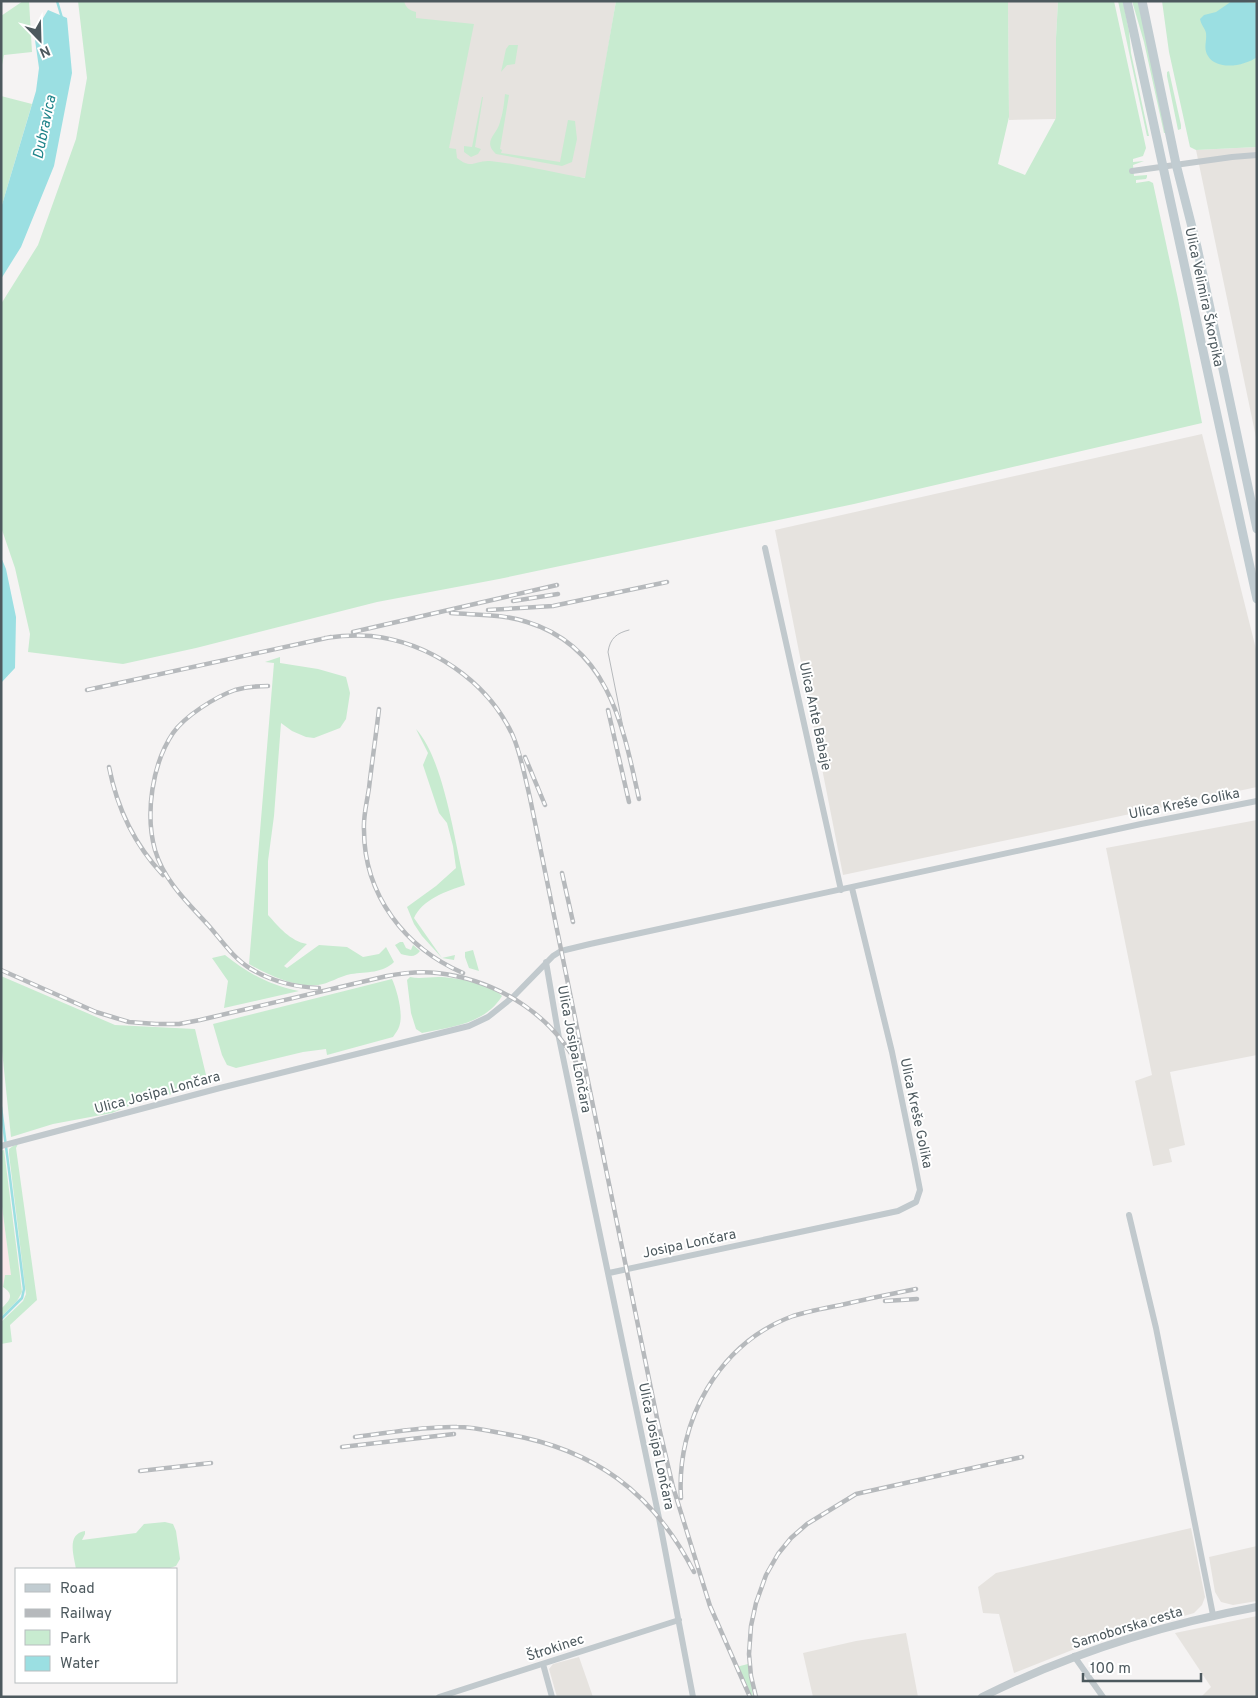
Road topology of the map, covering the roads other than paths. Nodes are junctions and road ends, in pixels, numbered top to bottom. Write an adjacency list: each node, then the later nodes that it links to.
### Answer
1 (1127, 1): 5 (main road, Ulica Velimira Škorpika)
2 (1142, 1): 4 (main road, Ulica Velimira Škorpika)
3 (1257, 155): 4 (street)
4 (1176, 164): 5 (street); 7 (main road, Ulica Velimira Škorpika)
5 (1162, 166): 6 (street); 9 (main road, Ulica Velimira Škorpika)
6 (1132, 171)
7 (1257, 529)
8 (765, 548): 12 (street, Ulica Ante Babaje)
9 (1257, 599)
10 (1257, 801): 11 (street, Ulica Kreše Golika)
11 (852, 888): 12 (street, Ulica Kreše Golika); 16 (street, Ulica Kreše Golika)
12 (841, 890): 13 (street, Ulica Kreše Golika)
13 (546, 962): 14 (street, Ulica Josipa Lončara); 17 (street, Ulica Josipa Lončara)
14 (1, 1146)
15 (1129, 1215): 19 (street)
16 (775, 1237): 17 (street, Josipa Lončara)
17 (609, 1274): 20 (street, Ulica Josipa Lončara)
18 (1257, 1607): 19 (street, Samoborska cesta)
19 (1213, 1615): 21 (street, Samoborska cesta)
20 (679, 1620): 22 (street, Štrokinec); 27 (street, Ulica Josipa Lončara)
21 (1074, 1656): 28 (street, Samoborska cesta); 29 (street)
22 (543, 1664): 23 (street, Štrokinec); 26 (street)
23 (469, 1688): 24 (street, Štrokinec); 25 (street)
24 (439, 1697)
25 (471, 1697)
26 (552, 1697)
27 (693, 1697)
28 (982, 1697)
29 (1103, 1697)

